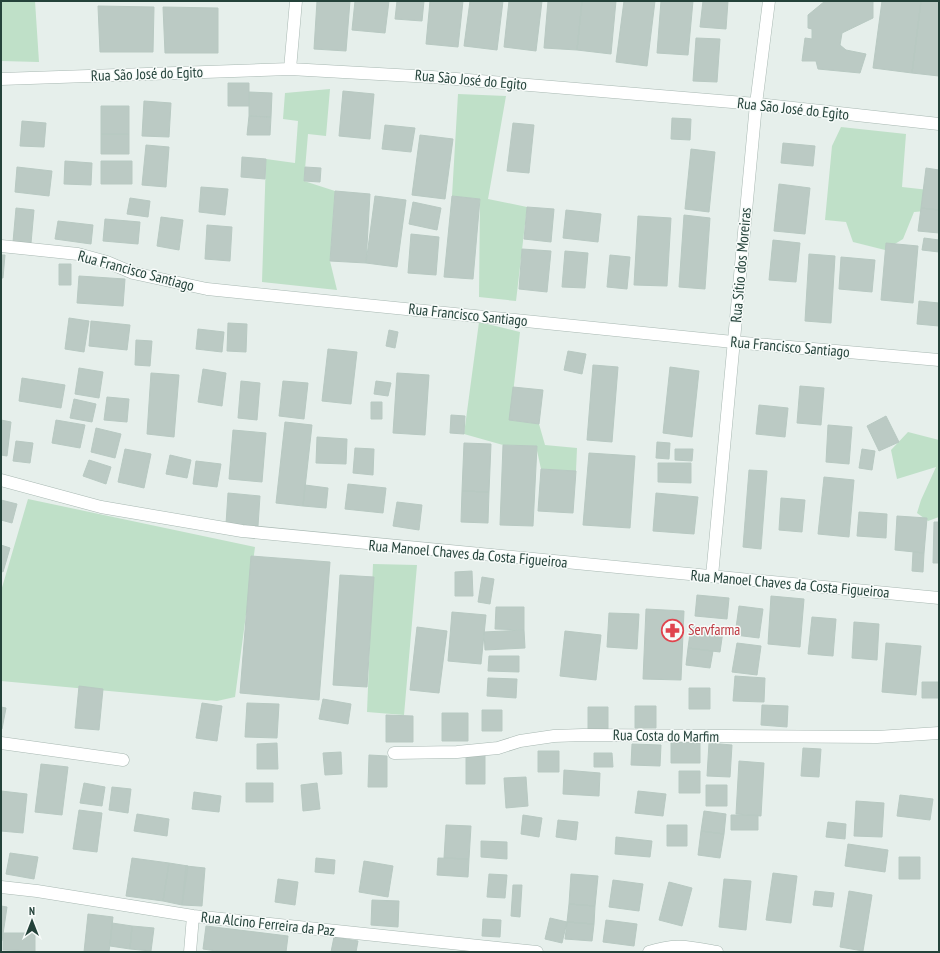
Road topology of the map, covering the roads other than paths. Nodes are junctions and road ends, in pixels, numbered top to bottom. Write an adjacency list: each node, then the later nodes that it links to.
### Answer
1 (296, 1): 3 (street)
2 (769, 1): 5 (street, Rua Sítio dos Moreiras)
3 (290, 69): 4 (street, Rua São José do Egito); 5 (street, Rua São José do Egito)
4 (1, 79)
5 (756, 104): 6 (street, Rua São José do Egito); 8 (street, Rua Sítio dos Moreiras)
6 (939, 124)
7 (1, 246): 8 (street, Rua Francisco Santiago)
8 (734, 342): 9 (street, Rua Francisco Santiago); 11 (street, Rua Sítio dos Moreiras)
9 (939, 360)
10 (1, 480): 11 (street, Rua Manoel Chaves da Costa Figueiroa)
11 (712, 576): 12 (street, Rua Manoel Chaves da Costa Figueiroa)
12 (939, 598)
13 (937, 733): 15 (street, Rua Costa do Marfim)
14 (1, 742): 16 (street)
15 (394, 753)
16 (123, 760)
17 (1, 887): 18 (street, Rua Alcino Ferreira da Paz)
18 (193, 916): 19 (street); 20 (street, Rua Alcino Ferreira da Paz)
19 (190, 952)
20 (537, 952)
21 (649, 952): 22 (street)
22 (717, 952)

